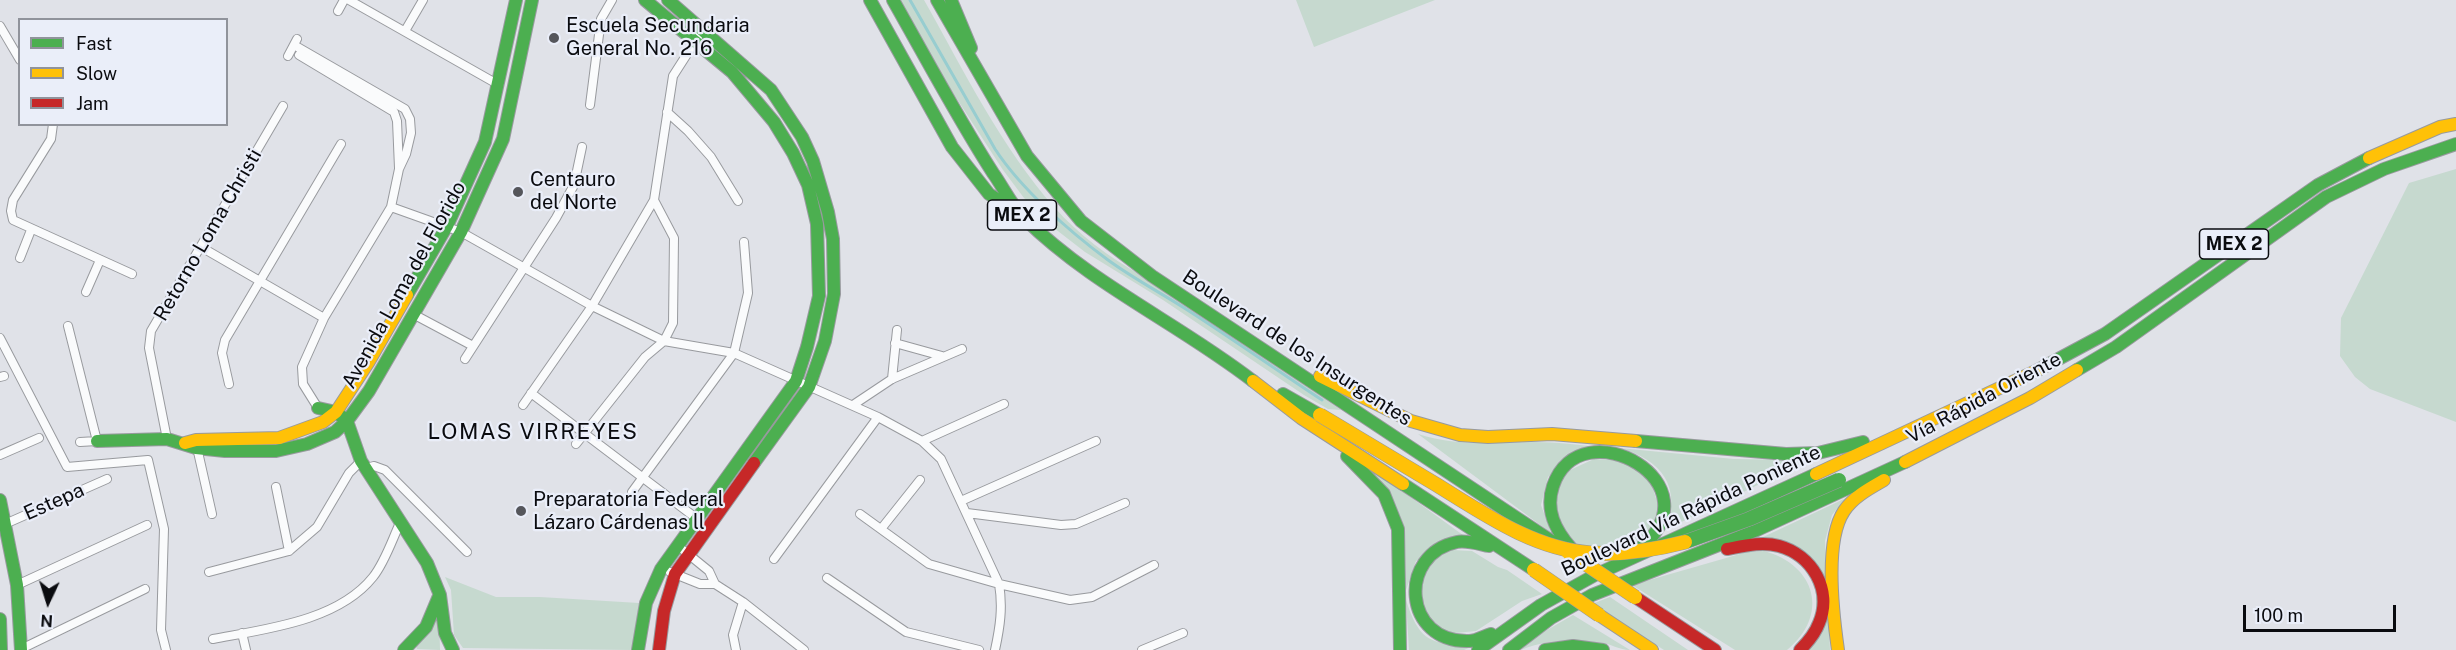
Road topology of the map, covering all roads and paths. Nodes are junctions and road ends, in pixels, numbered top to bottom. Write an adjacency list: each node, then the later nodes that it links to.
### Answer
1 (344, 0): 13 (street)
2 (349, 0): 16 (street)
3 (423, 0): 16 (street)
4 (516, 0): 20 (main road, Avenida Loma del Florido)
5 (532, 0): 36 (main road, Avenida Loma del Florido)
6 (612, 0): 21 (street)
7 (645, 0): 17 (main road)
8 (668, 0): 15 (main road)
9 (870, 0): 33 (main road)
10 (893, 0): 33 (main road, MEX 2)
11 (937, 0): 19 (main road, Boulevard de los Insurgentes / MEX 2)
12 (951, 0): 19 (main road)
13 (338, 11)
14 (0, 26): 18 (street)
15 (704, 30): 17 (street); 62 (main road)
16 (405, 31): 20 (street)
17 (695, 41): 23 (street); 62 (main road)
18 (18, 57)
19 (979, 75): 51 (main road, Boulevard de los Insurgentes / MEX 2)
20 (499, 85): 34 (main road, Avenida Loma del Florido)
21 (590, 105)
22 (283, 106): 38 (street, Retorno Loma Christi)
23 (667, 112): 30 (street); 31 (street)
24 (2456, 124): 72 (main road, MEX 2)
25 (53, 126): 35 (street)
26 (341, 144): 43 (street)
27 (2456, 144): 64 (main road, Vía Rápida Oriente / MEX 2)
28 (582, 147): 41 (street)
29 (399, 169): 29 (street); 32 (street)
30 (654, 200): 45 (street); 52 (street)
31 (738, 201)
32 (391, 207): 34 (street); 47 (street)
33 (1022, 216): 59 (main road, MEX 2)
34 (447, 226): 36 (street); 69 (main road, Avenida Loma del Florido)
35 (32, 230): 39 (street); 40 (street)
36 (461, 232): 41 (street); 46 (main road, Avenida Loma del Florido)
37 (744, 242): 56 (street)
38 (201, 247): 43 (street); 78 (street, Retorno Loma Christi)
39 (20, 258)
40 (100, 260): 42 (street); 44 (street)
41 (524, 267): 45 (street); 54 (street)
42 (132, 274)
43 (261, 281): 47 (street); 61 (street)
44 (86, 292)
45 (592, 306): 52 (street); 63 (street)
46 (413, 314): 54 (street); 74 (main road, Avenida Loma del Florido)
47 (324, 318): 68 (street)
48 (68, 326): 79 (street)
49 (897, 330): 53 (street)
50 (0, 338): 133 (street)
51 (1248, 338): 72 (main road); 105 (main road, Boulevard de los Insurgentes)
52 (664, 341): 56 (street); 76 (street)
53 (895, 343): 57 (street); 60 (street)
54 (473, 346): 58 (street)
55 (962, 349): 57 (street)
56 (734, 353): 62 (street); 89 (street)
57 (942, 357): 60 (street)
58 (465, 359)
59 (1226, 360): 64 (main road, bridge); 71 (main road)
60 (892, 379): 67 (street)
61 (229, 384)
62 (803, 384): 67 (street); 100 (main road); 110 (main road)
63 (531, 393): 66 (street); 76 (street)
64 (2030, 398): 86 (main road, Vía Rápida Oriente)
65 (1004, 404): 80 (street)
66 (523, 405)
67 (853, 405): 70 (street)
68 (318, 408): 69 (main road); 73 (main road)
69 (336, 412): 73 (main road, Avenida Loma del Florido); 74 (main road)
70 (878, 417): 80 (street); 112 (street)
71 (1301, 418): 111 (main road); 144 (main road)
72 (1928, 421): 114 (main road, Boulevard Vía Rápida Poniente)
73 (323, 422): 75 (main road); 83 (main road, Avenida Loma del Florido)
74 (347, 422): 75 (main road, Avenida Loma del Florido); 84 (main road)
75 (335, 432): 83 (main road, Avenida Loma del Florido); 84 (main road)
76 (586, 433): 85 (street); 89 (street)
77 (39, 438): 87 (street)
78 (167, 439): 79 (main road, Avenida Loma del Florido); 83 (main road, Avenida Loma del Florido)
79 (97, 441): 82 (street)
80 (922, 441): 95 (street)
81 (1096, 441): 95 (street)
82 (80, 442)
83 (192, 443): 98 (street)
84 (355, 444): 88 (main road)
85 (576, 444)
86 (1939, 446): 109 (main road, Vía Rápida Oriente); 153 (main road)
87 (0, 454)
88 (364, 464): 101 (main road); 107 (street); 108 (street)
89 (643, 477): 93 (street); 100 (street)
90 (107, 479): 102 (street, Estepa)
91 (920, 480): 104 (street)
92 (276, 487): 107 (street)
93 (632, 492)
94 (0, 500): 102 (main road)
95 (961, 501): 97 (street)
96 (1125, 503): 97 (street)
97 (967, 513): 120 (street)
98 (212, 514)
99 (860, 514): 104 (street)
100 (696, 518): 106 (main road)
101 (400, 523): 123 (main road); 127 (street)
102 (3, 524): 121 (main road)
103 (147, 525): 121 (street)
104 (881, 529): 120 (street)
105 (1559, 541): 114 (main road); 130 (main road, Boulevard de los Insurgentes, bridge)
106 (677, 545): 110 (street); 115 (main road)
107 (289, 551): 116 (street)
108 (467, 552)
109 (1698, 553): 146 (main road, Vía Rápida Oriente); 152 (main road)
110 (689, 555): 117 (main road); 119 (street)
111 (1513, 557): 126 (main road); 149 (main road, bridge)
112 (774, 559)
113 (1154, 565): 120 (street)
114 (1610, 568): 126 (main road, Boulevard Vía Rápida Poniente)
115 (661, 569): 117 (street); 137 (main road)
116 (209, 572)
117 (675, 574): 119 (street); 138 (main road)
118 (827, 578): 141 (street)
119 (715, 584): 124 (street)
120 (999, 584): 142 (street)
121 (17, 585): 132 (main road)
122 (145, 589): 132 (street)
123 (440, 595): 135 (main road); 136 (main road)
124 (743, 602): 139 (street); 140 (street)
125 (0, 620): 131 (main road)
126 (1510, 626): 145 (main road, Boulevard Vía Rápida Poniente)
127 (242, 633): 129 (street); 134 (street)
128 (1184, 633): 143 (street)
129 (213, 639)
130 (1702, 641): 150 (main road, Boulevard de los Insurgentes); 151 (main road)
131 (1, 650)
132 (21, 650)
133 (166, 650)
134 (246, 650)
135 (404, 650)
136 (453, 650)
137 (638, 650)
138 (659, 650)
139 (736, 650)
140 (804, 650)
141 (979, 650)
142 (995, 650)
143 (1142, 650)
144 (1400, 650)
145 (1478, 650)
146 (1509, 650)
147 (1545, 650): 148 (main road)
148 (1603, 650)
149 (1652, 650)
150 (1715, 650)
151 (1726, 650)
152 (1800, 650)
153 (1838, 650)

